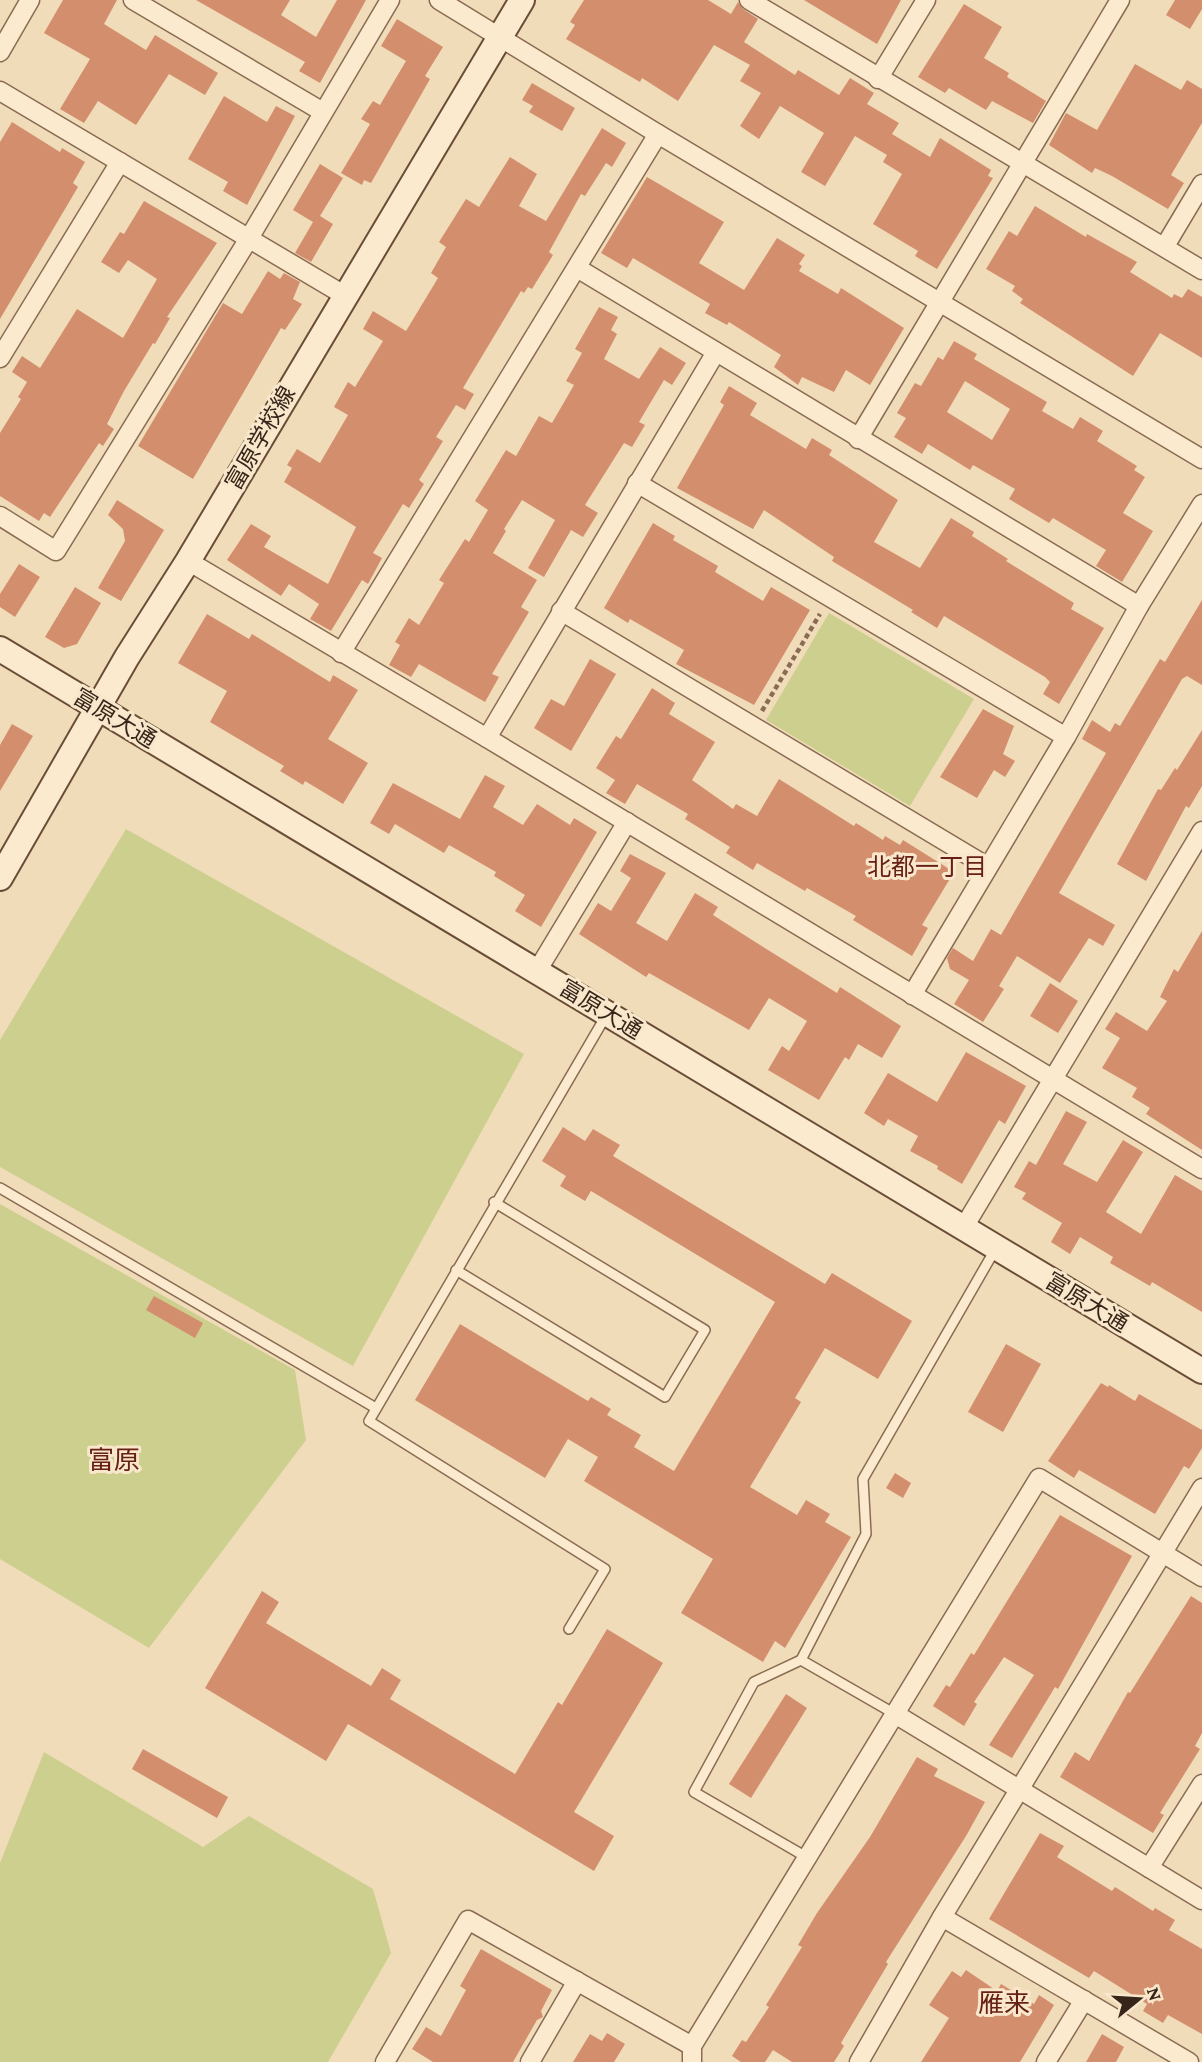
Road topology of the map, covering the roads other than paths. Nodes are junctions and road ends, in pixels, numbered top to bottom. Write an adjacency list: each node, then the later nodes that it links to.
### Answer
1 (30, 0): 10 (street)
2 (134, 0): 13 (street)
3 (390, 0): 13 (street)
4 (439, 0): 9 (street)
5 (522, 0): 9 (street, 富原学校線)
6 (749, 0): 11 (street)
7 (926, 0): 11 (street)
8 (1120, 0): 16 (street)
9 (499, 36): 14 (street); 22 (street, 富原学校線)
10 (0, 52)
11 (878, 79): 16 (street)
12 (0, 90): 15 (street)
13 (323, 112): 18 (street)
14 (658, 134): 20 (street); 23 (street)
15 (120, 162): 18 (street); 25 (street)
16 (1022, 164): 19 (street); 23 (street)
17 (1202, 184): 19 (street)
18 (248, 240): 22 (street); 30 (street)
19 (1165, 246): 21 (street)
20 (577, 268): 24 (street); 35 (street)
21 (1202, 270)
22 (344, 295): 31 (street, 富原学校線)
23 (940, 302): 26 (street); 27 (street)
24 (716, 352): 26 (street); 28 (street)
25 (0, 358)
26 (858, 439): 32 (street)
27 (1202, 459)
28 (637, 482): 33 (street); 37 (street)
29 (1202, 504): 32 (street)
30 (0, 516)
31 (188, 561): 35 (street); 36 (street, 富原学校線)
32 (1139, 606): 37 (street)
33 (561, 611): 38 (street); 41 (street)
34 (0, 649): 36 (street, 富原大通)
35 (341, 653): 38 (street)
36 (97, 708): 42 (street, 富原学校線); 43 (street, 富原大通)
37 (1066, 737): 41 (street)
38 (487, 738): 39 (street)
39 (627, 822): 43 (street); 44 (street)
40 (1202, 831): 46 (street)
41 (988, 867): 44 (street)
42 (0, 878)
43 (537, 971): 45 (street, 富原大通)
44 (912, 995): 46 (street)
45 (608, 1013): 49 (lane); 50 (street, 富原大通)
46 (1053, 1079): 47 (street); 50 (street)
47 (1202, 1168)
48 (0, 1188): 54 (lane)
49 (494, 1202): 52 (lane); 52 (lane)
50 (964, 1227): 51 (street, 富原大通)
51 (997, 1247): 53 (street, 富原大通); 59 (lane)
52 (456, 1270): 54 (lane)
53 (1202, 1371)
54 (374, 1407): 58 (lane)
55 (1202, 1488): 56 (street)
56 (1163, 1554): 57 (street); 60 (street); 62 (street)
57 (1202, 1577)
58 (569, 1629)
59 (801, 1660): 60 (lane); 63 (lane)
60 (895, 1714): 62 (street); 63 (street)
61 (1202, 1784): 64 (street)
62 (1020, 1790): 64 (street); 66 (street)
63 (807, 1858): 69 (street)
64 (1149, 1868): 65 (street)
65 (1202, 1900)
66 (942, 1917): 68 (street); 72 (street)
67 (577, 1981): 69 (street); 70 (street); 71 (street)
68 (1084, 2000): 73 (street); 74 (street)
69 (692, 2054)
70 (385, 2062)
71 (530, 2062)
72 (859, 2062)
73 (1046, 2062)
74 (1189, 2062)

